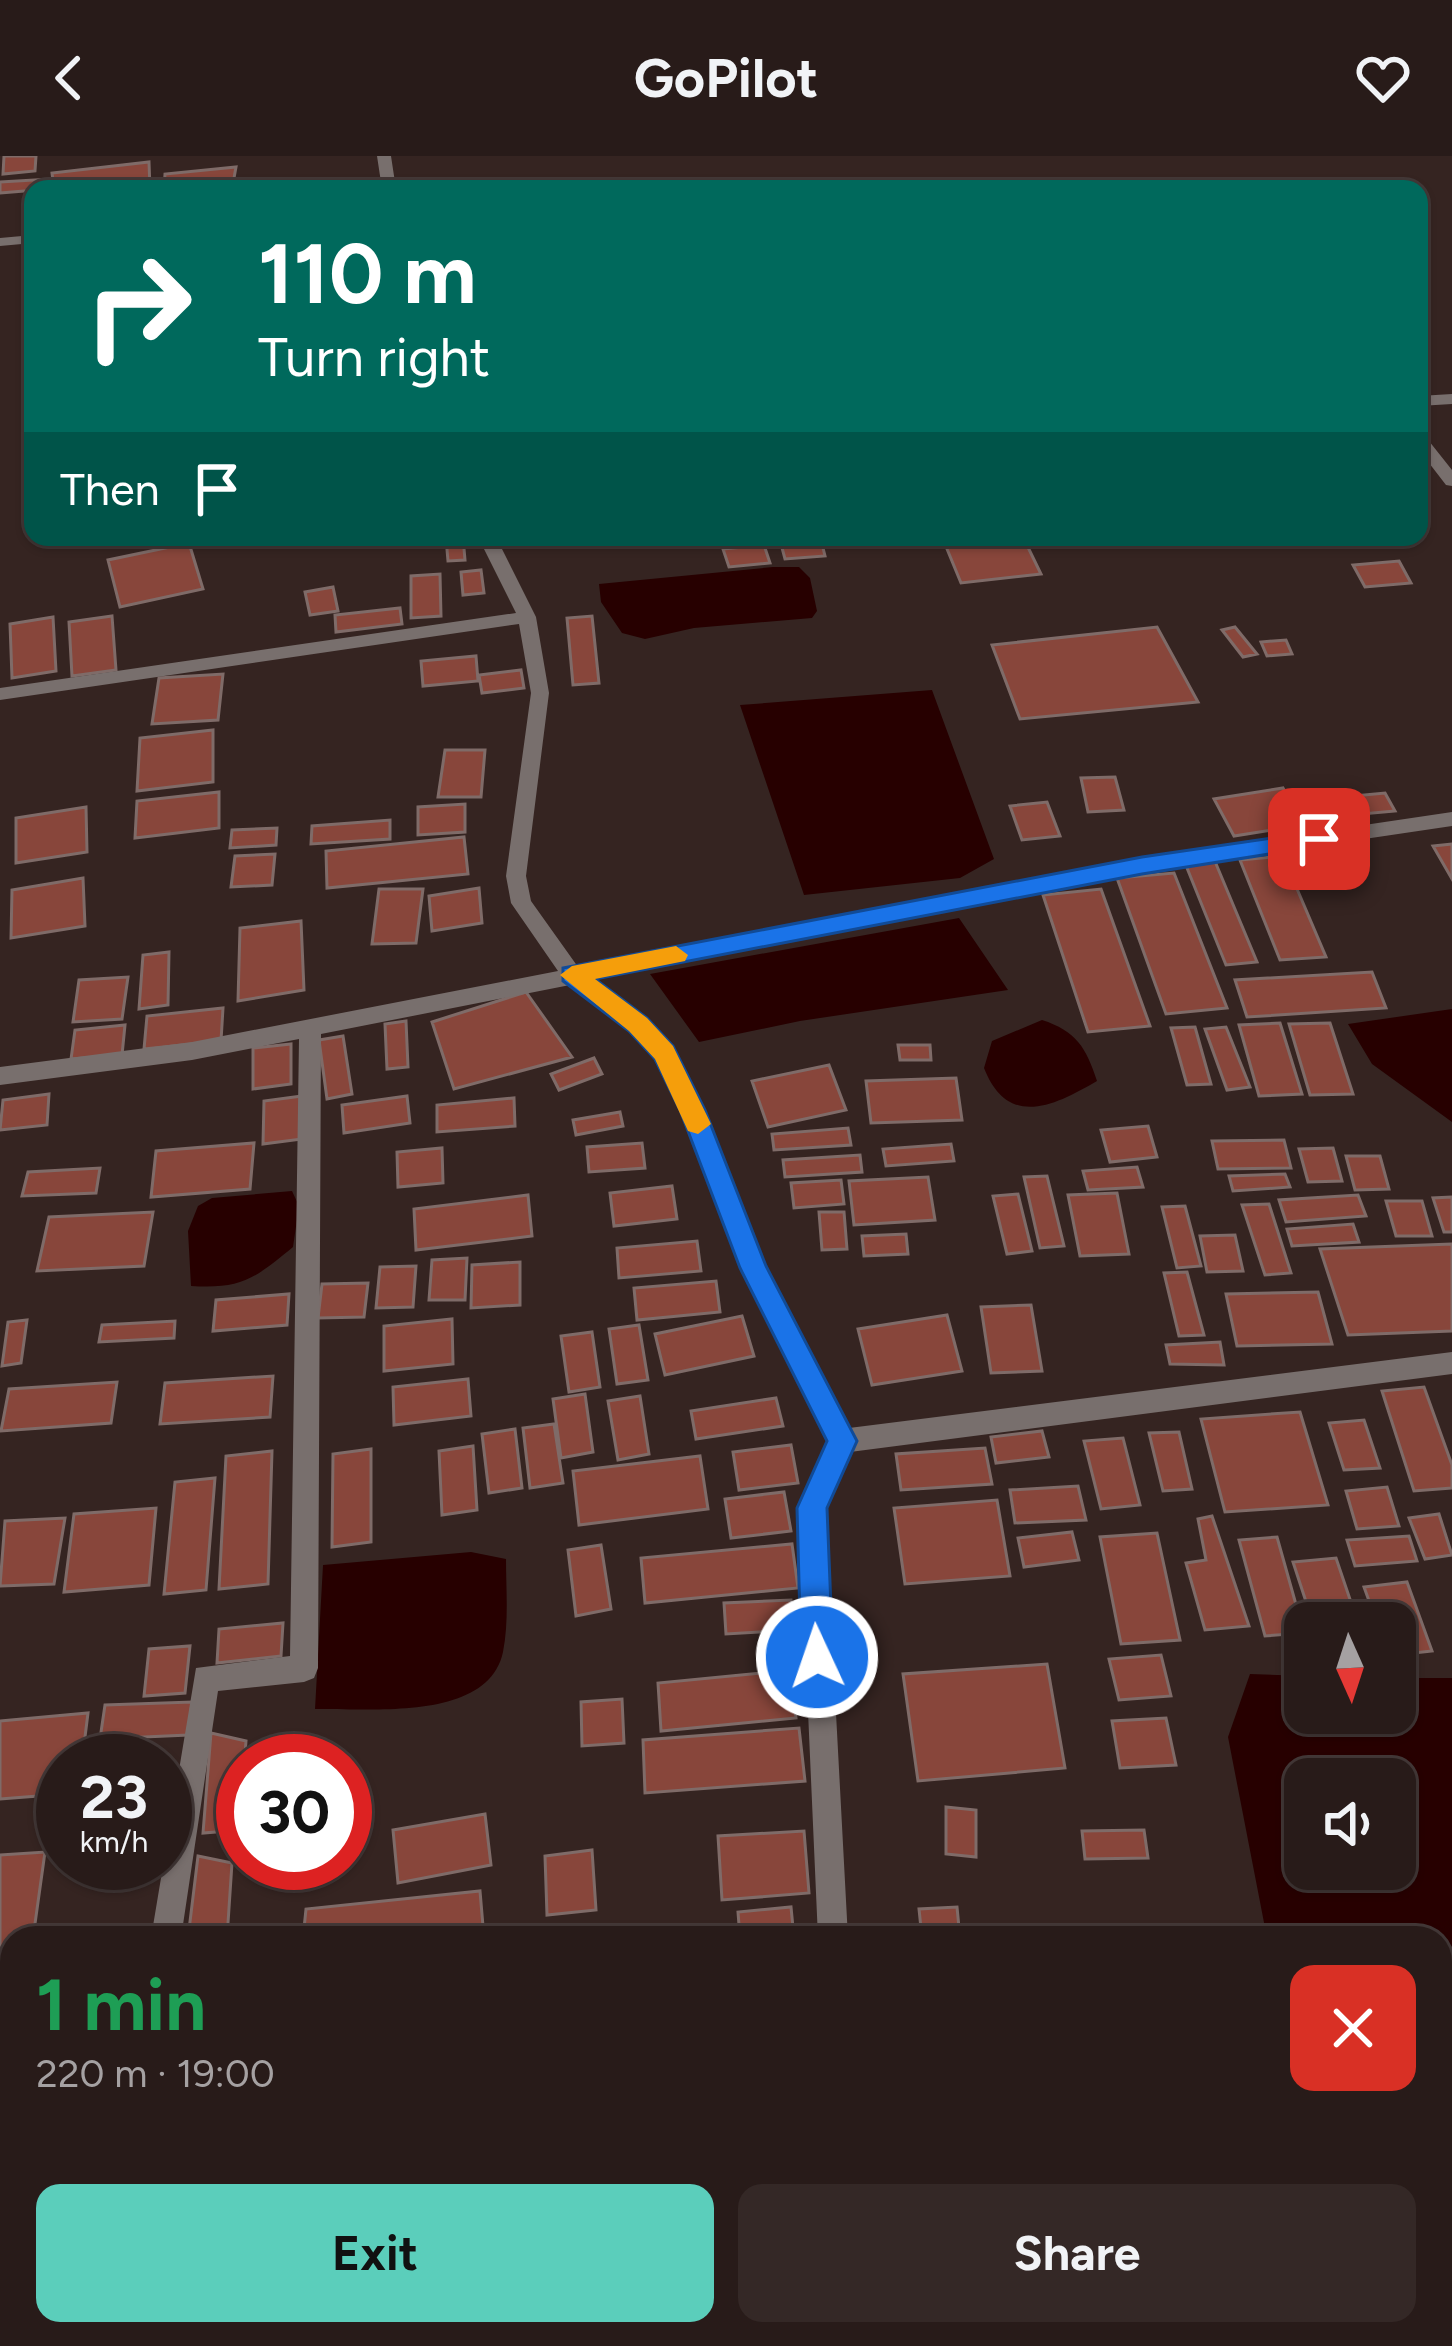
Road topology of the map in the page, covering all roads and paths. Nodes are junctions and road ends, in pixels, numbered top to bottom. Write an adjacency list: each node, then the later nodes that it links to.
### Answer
1 (1428, 450): 2 (street)
2 (1452, 481)
3 (492, 546): 4 (street)
4 (527, 616): 5 (street); 7 (street)
5 (0, 694)
6 (1452, 819): 7 (street)
7 (572, 975): 8 (street); 11 (street)
8 (310, 1028): 9 (street); 12 (street)
9 (0, 1076)
10 (1452, 1363): 11 (street)
11 (842, 1441): 13 (street)
12 (168, 1926)
13 (831, 1926)

